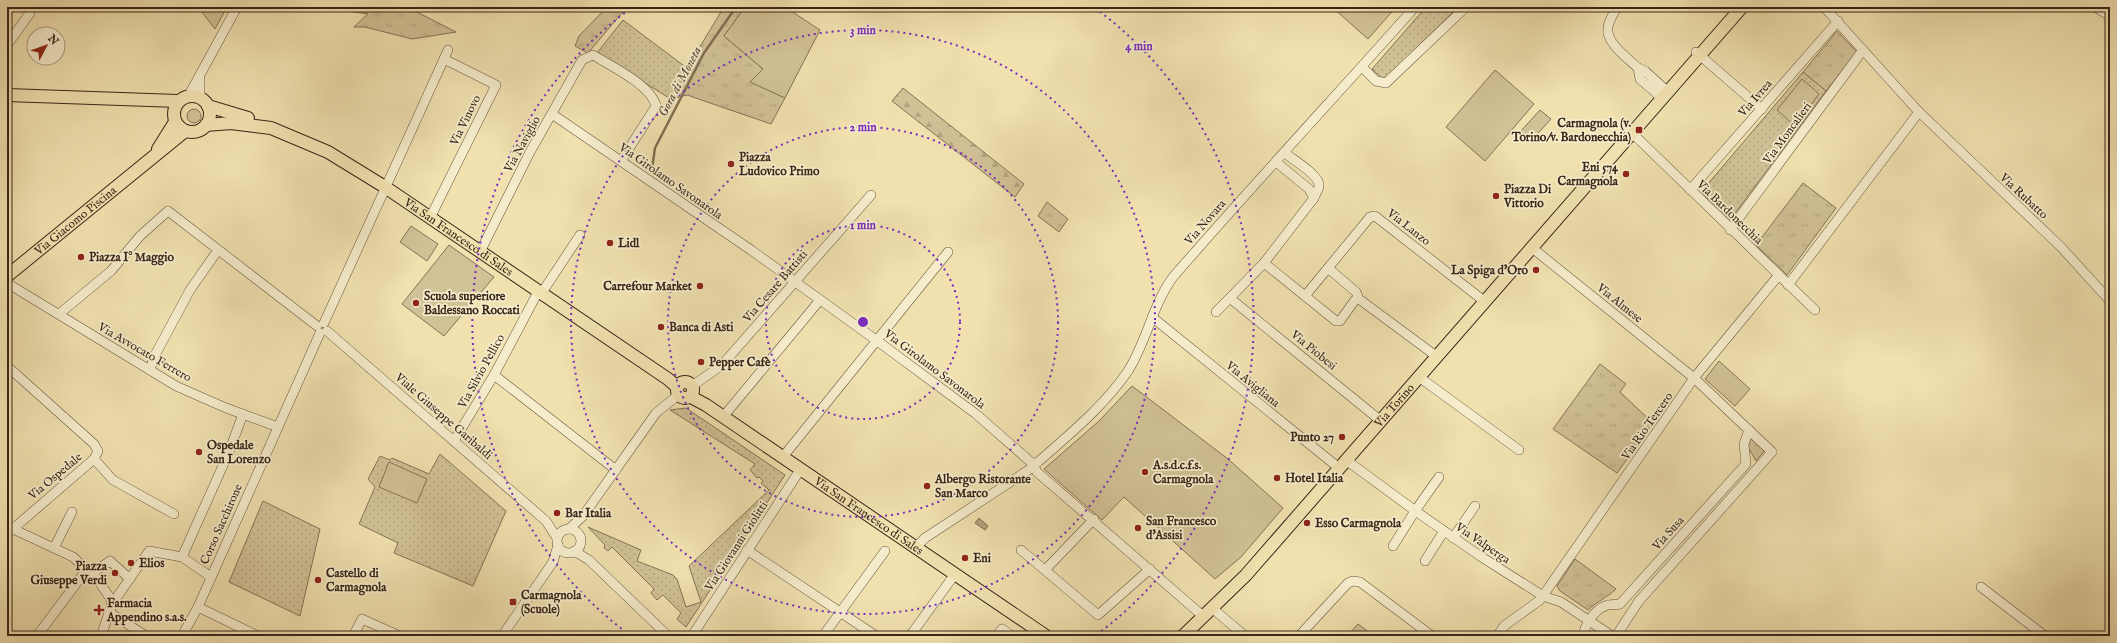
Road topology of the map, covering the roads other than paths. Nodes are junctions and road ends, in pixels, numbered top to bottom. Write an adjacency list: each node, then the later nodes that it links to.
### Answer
1 (237, 7): 20 (street)
2 (1415, 7): 17 (street, Via Novara)
3 (1466, 7): 17 (street)
4 (1618, 7): 18 (street)
5 (1735, 7): 15 (main road)
6 (1742, 7): 15 (main road)
7 (1824, 7): 11 (street, Via Rubatto)
8 (2095, 7): 10 (street)
9 (30, 13): 12 (street)
10 (2110, 16)
11 (1838, 21): 14 (street, Via Rubatto); 23 (street, Via Ivrea)
12 (7, 45)
13 (448, 50): 16 (street, Corso Sacchirone)
14 (1863, 50): 24 (street, Via Rubatto); 40 (street, Via Moncalieri)
15 (1698, 54): 18 (main road, Via Torino); 23 (street)
16 (444, 59): 35 (street, Corso Sacchirone); 39 (street, Via Vinovo)
17 (1362, 67): 31 (street, Via Novara)
18 (1663, 94): 30 (main road, Via Torino)
19 (7, 95): 21 (main road)
20 (199, 99): 22 (main road); 27 (main road); 28 (main road, Via San Francesco di Sales)
21 (141, 101): 22 (main road); 26 (main road)
22 (178, 101): 26 (main road)
23 (1762, 109): 36 (street, Via Ivrea)
24 (1919, 112): 52 (street); 59 (street, Via Rubatto)
25 (552, 114): 32 (street, Via Girolamo Savonarola); 32 (street, Via Naviglio); 44 (street, Via Naviglio)
26 (174, 117): 29 (main road); 34 (main road, Via Giacomo Piscina)
27 (206, 125): 28 (main road, Via San Francesco di Sales); 29 (main road)
28 (271, 128): 35 (main road, Via San Francesco di Sales)
29 (185, 131): 34 (main road, Via Giacomo Piscina)
30 (1630, 132): 36 (street, Via Bardonecchia); 42 (main road, Via Torino)
31 (1285, 153): 33 (street, Via Novara); 38 (street)
32 (621, 161): 50 (street, Via Girolamo Savonarola)
33 (1276, 162): 38 (street); 63 (street, Via Novara)
34 (143, 164): 48 (main road, Via Giacomo Piscina)
35 (385, 187): 39 (main road, Via San Francesco di Sales); 64 (street, Corso Sacchirone)
36 (1690, 190): 40 (street, Via Bardonecchia)
37 (871, 195): 50 (street, Via Cesare Battisti)
38 (1314, 198): 46 (street)
39 (430, 218): 44 (main road, Via San Francesco di Sales)
40 (1730, 230): 49 (street, Via Bardonecchia)
41 (580, 235): 53 (street, Via Silvio Pellico)
42 (1531, 247): 58 (main road, Via Torino); 71 (street, Via Almese)
43 (218, 250): 62 (street, Viale Giuseppe Garibaldi); 64 (street, Viale Giuseppe Garibaldi); 68 (street)
44 (480, 252): 53 (main road, Via San Francesco di Sales)
45 (948, 252): 65 (street)
46 (1264, 263): 54 (street); 55 (street)
47 (1328, 268): 54 (street, Via Lanzo); 56 (street); 58 (street, Via Lanzo)
48 (7, 276)
49 (1778, 276): 52 (street, Via Bardonecchia); 71 (street, Via Rio Tercero)
50 (795, 282): 57 (street, Via Girolamo Savonarola); 73 (street, Via Cesare Battisti)
51 (7, 284): 62 (street, Via Avvocato Ferrero)
52 (1788, 285): 60 (street, Via Bardonecchia)
53 (540, 293): 69 (street, Via Silvio Pellico); 72 (main road, Via San Francesco di Sales)
54 (1305, 296): 56 (street)
55 (1231, 299): 61 (street); 76 (street, Via Piobesi)
56 (1360, 299): 66 (street)
57 (820, 300): 65 (street, Via Girolamo Savonarola); 75 (street)
58 (1484, 301): 66 (main road, Via Torino)
59 (2110, 301)
60 (1815, 310)
61 (1216, 312)
62 (59, 314): 68 (street, Via Avvocato Ferrero)
63 (1152, 317): 83 (street, Via Novara); 84 (street, Via Avigliana)
64 (322, 328): 77 (street, Corso Sacchirone); 79 (street, Viale Giuseppe Garibaldi)
65 (876, 340): 81 (street); 83 (street, Via Girolamo Savonarola)
66 (1436, 356): 70 (main road, Via Torino)
67 (7, 366): 82 (street)
68 (150, 370): 74 (street, Via Avvocato Ferrero)
69 (494, 375): 79 (street, Via Silvio Pellico); 85 (street)
70 (1419, 377): 76 (main road, Via Torino); 80 (street)
71 (1694, 378): 78 (street, Via Susa); 116 (street, Via Rio Tercero)
72 (678, 391): 73 (main road); 85 (street)
73 (691, 391): 75 (main road, Via San Francesco di Sales)
74 (243, 414): 77 (street, Via Avvocato Ferrero); 106 (street)
75 (723, 417): 81 (main road, Via San Francesco di Sales)
76 (1381, 420): 84 (main road, Via Torino)
77 (278, 426): 114 (street, Corso Sacchirone)
78 (1749, 430): 121 (street, Via Susa); 147 (street, Via Susa)
79 (454, 441): 97 (street, Viale Giuseppe Garibaldi)
80 (1519, 450)
81 (782, 458): 86 (main road, Via San Francesco di Sales)
82 (94, 459): 91 (street, Via Ospedale); 95 (street, Via Ospedale)
83 (1033, 464): 93 (street, Via Girolamo Savonarola); 100 (street, Via Novara)
84 (1342, 464): 89 (street, Via Valperga); 120 (main road, Via Torino)
85 (616, 470): 92 (street)
86 (800, 470): 100 (main road, Via San Francesco di Sales); 103 (street, Via Giovanni Giolitti)
87 (1439, 477): 89 (street)
88 (1475, 506): 98 (street)
89 (1415, 511): 94 (street, Via Valperga); 99 (street)
90 (72, 512): 101 (street)
91 (174, 514)
92 (583, 516): 96 (street); 97 (street)
93 (1094, 519): 109 (street, Via Girolamo Savonarola); 110 (street)
94 (1444, 531): 98 (street, Via Valperga); 107 (street)
95 (10, 532): 101 (street)
96 (579, 535): 97 (street); 102 (street)
97 (562, 536): 102 (street); 108 (street)
98 (1453, 538): 116 (street, Via Valperga)
99 (1393, 546)
100 (916, 547): 112 (main road, Via San Francesco di Sales)
101 (54, 548): 111 (street)
102 (574, 550): 108 (street); 133 (street)
103 (747, 550): 119 (street); 134 (street, Via Giovanni Giolitti)
104 (1021, 550): 110 (street)
105 (885, 551): 119 (street)
106 (182, 557): 113 (street); 114 (street)
107 (1425, 561)
108 (553, 562): 132 (street)
109 (1150, 569): 110 (street); 120 (street, Via Girolamo Savonarola)
110 (1045, 570)
111 (89, 571): 113 (street); 118 (street); 125 (street)
112 (955, 574): 137 (street); 139 (main road, Via San Francesco di Sales)
113 (133, 576): 118 (street)
114 (211, 577): 117 (street, Corso Sacchirone)
115 (1980, 587): 148 (street)
116 (1543, 596): 121 (street, Via Valperga); 144 (street, Via Rio Tercero)
117 (198, 607): 124 (street); 128 (street, Corso Sacchirone)
118 (111, 609): 126 (street); 127 (street)
119 (840, 612): 135 (street); 136 (street)
120 (1208, 612): 122 (main road, Via Torino); 141 (street, Via Girolamo Savonarola)
121 (1589, 621): 145 (street, Via Susa); 146 (street, Via Valperga)
122 (1192, 631): 140 (main road, Via Torino)
123 (999, 632): 138 (street)
124 (247, 634): 129 (street)
125 (37, 636)
126 (101, 636)
127 (146, 636)
128 (182, 636)
129 (258, 636)
130 (353, 636): 131 (street)
131 (400, 636)
132 (502, 636)
133 (668, 636)
134 (692, 636)
135 (823, 636)
136 (876, 636)
137 (910, 636)
138 (1012, 636)
139 (1046, 636)
140 (1183, 636)
141 (1245, 636)
142 (1299, 636): 143 (street)
143 (1432, 636)
144 (1497, 636)
145 (1583, 636)
146 (1612, 636)
147 (1616, 636)
148 (2045, 636)

